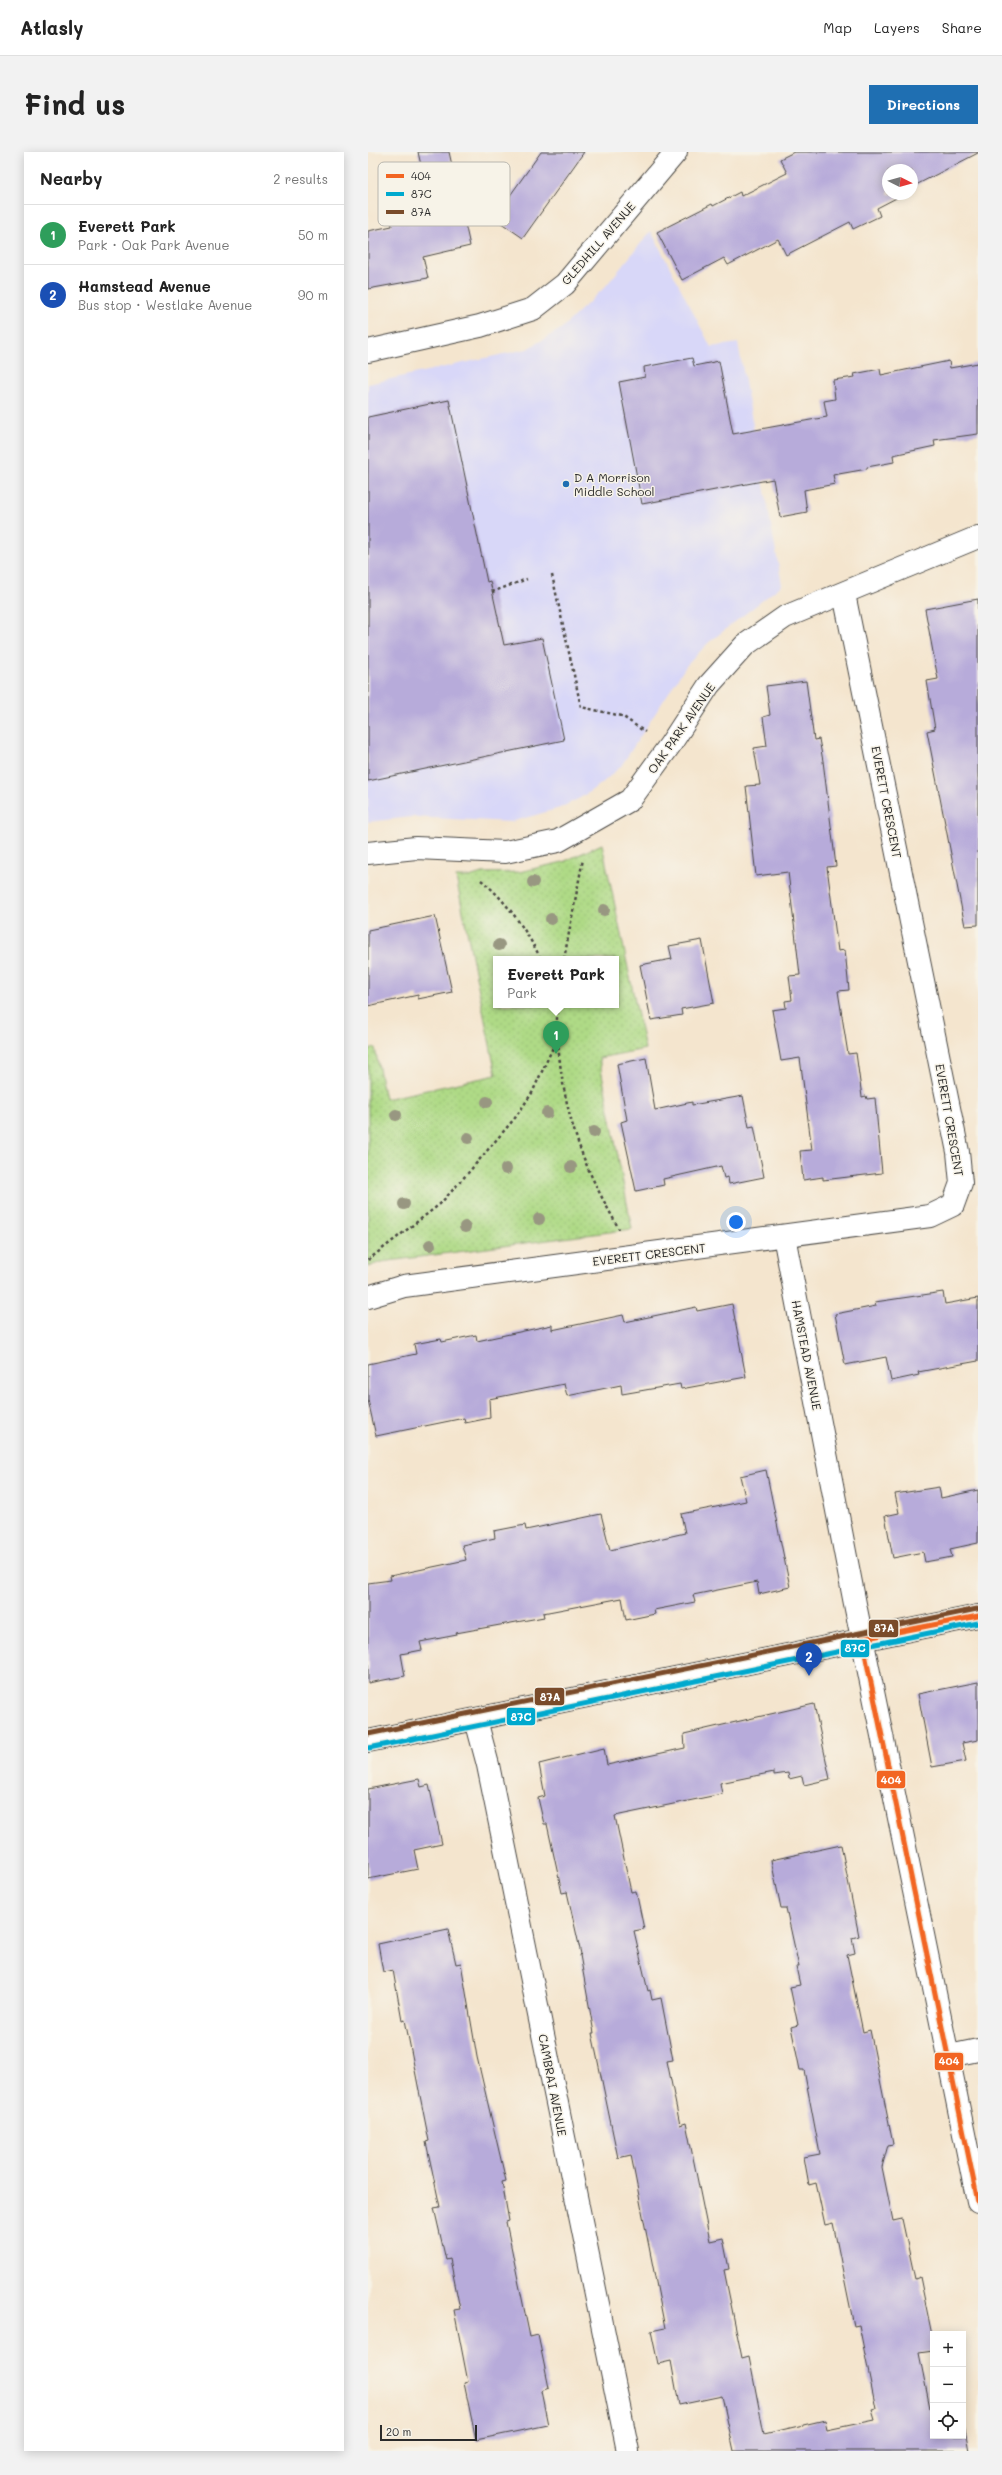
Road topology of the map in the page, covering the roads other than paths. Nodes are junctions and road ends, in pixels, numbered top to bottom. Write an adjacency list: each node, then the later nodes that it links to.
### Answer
1 (676, 152): 2 (street, GLEDHILL AVENUE)
2 (368, 351)
3 (978, 538): 4 (street, OAK PARK AVENUE)
4 (844, 594): 5 (street, OAK PARK AVENUE); 6 (street, EVERETT CRESCENT)
5 (368, 853)
6 (784, 1236): 7 (street, EVERETT CRESCENT); 9 (street, HAMSTEAD AVENUE)
7 (368, 1297)
8 (978, 1616): 9 (street)
9 (862, 1640): 10 (street); 13 (street, HAMSTEAD AVENUE)
10 (476, 1720): 11 (street); 15 (street, CAMBRAI AVENUE)
11 (368, 1741)
12 (978, 2050): 13 (street)
13 (949, 2056): 14 (street, HAMSTEAD AVENUE)
14 (978, 2202)
15 (628, 2451)

